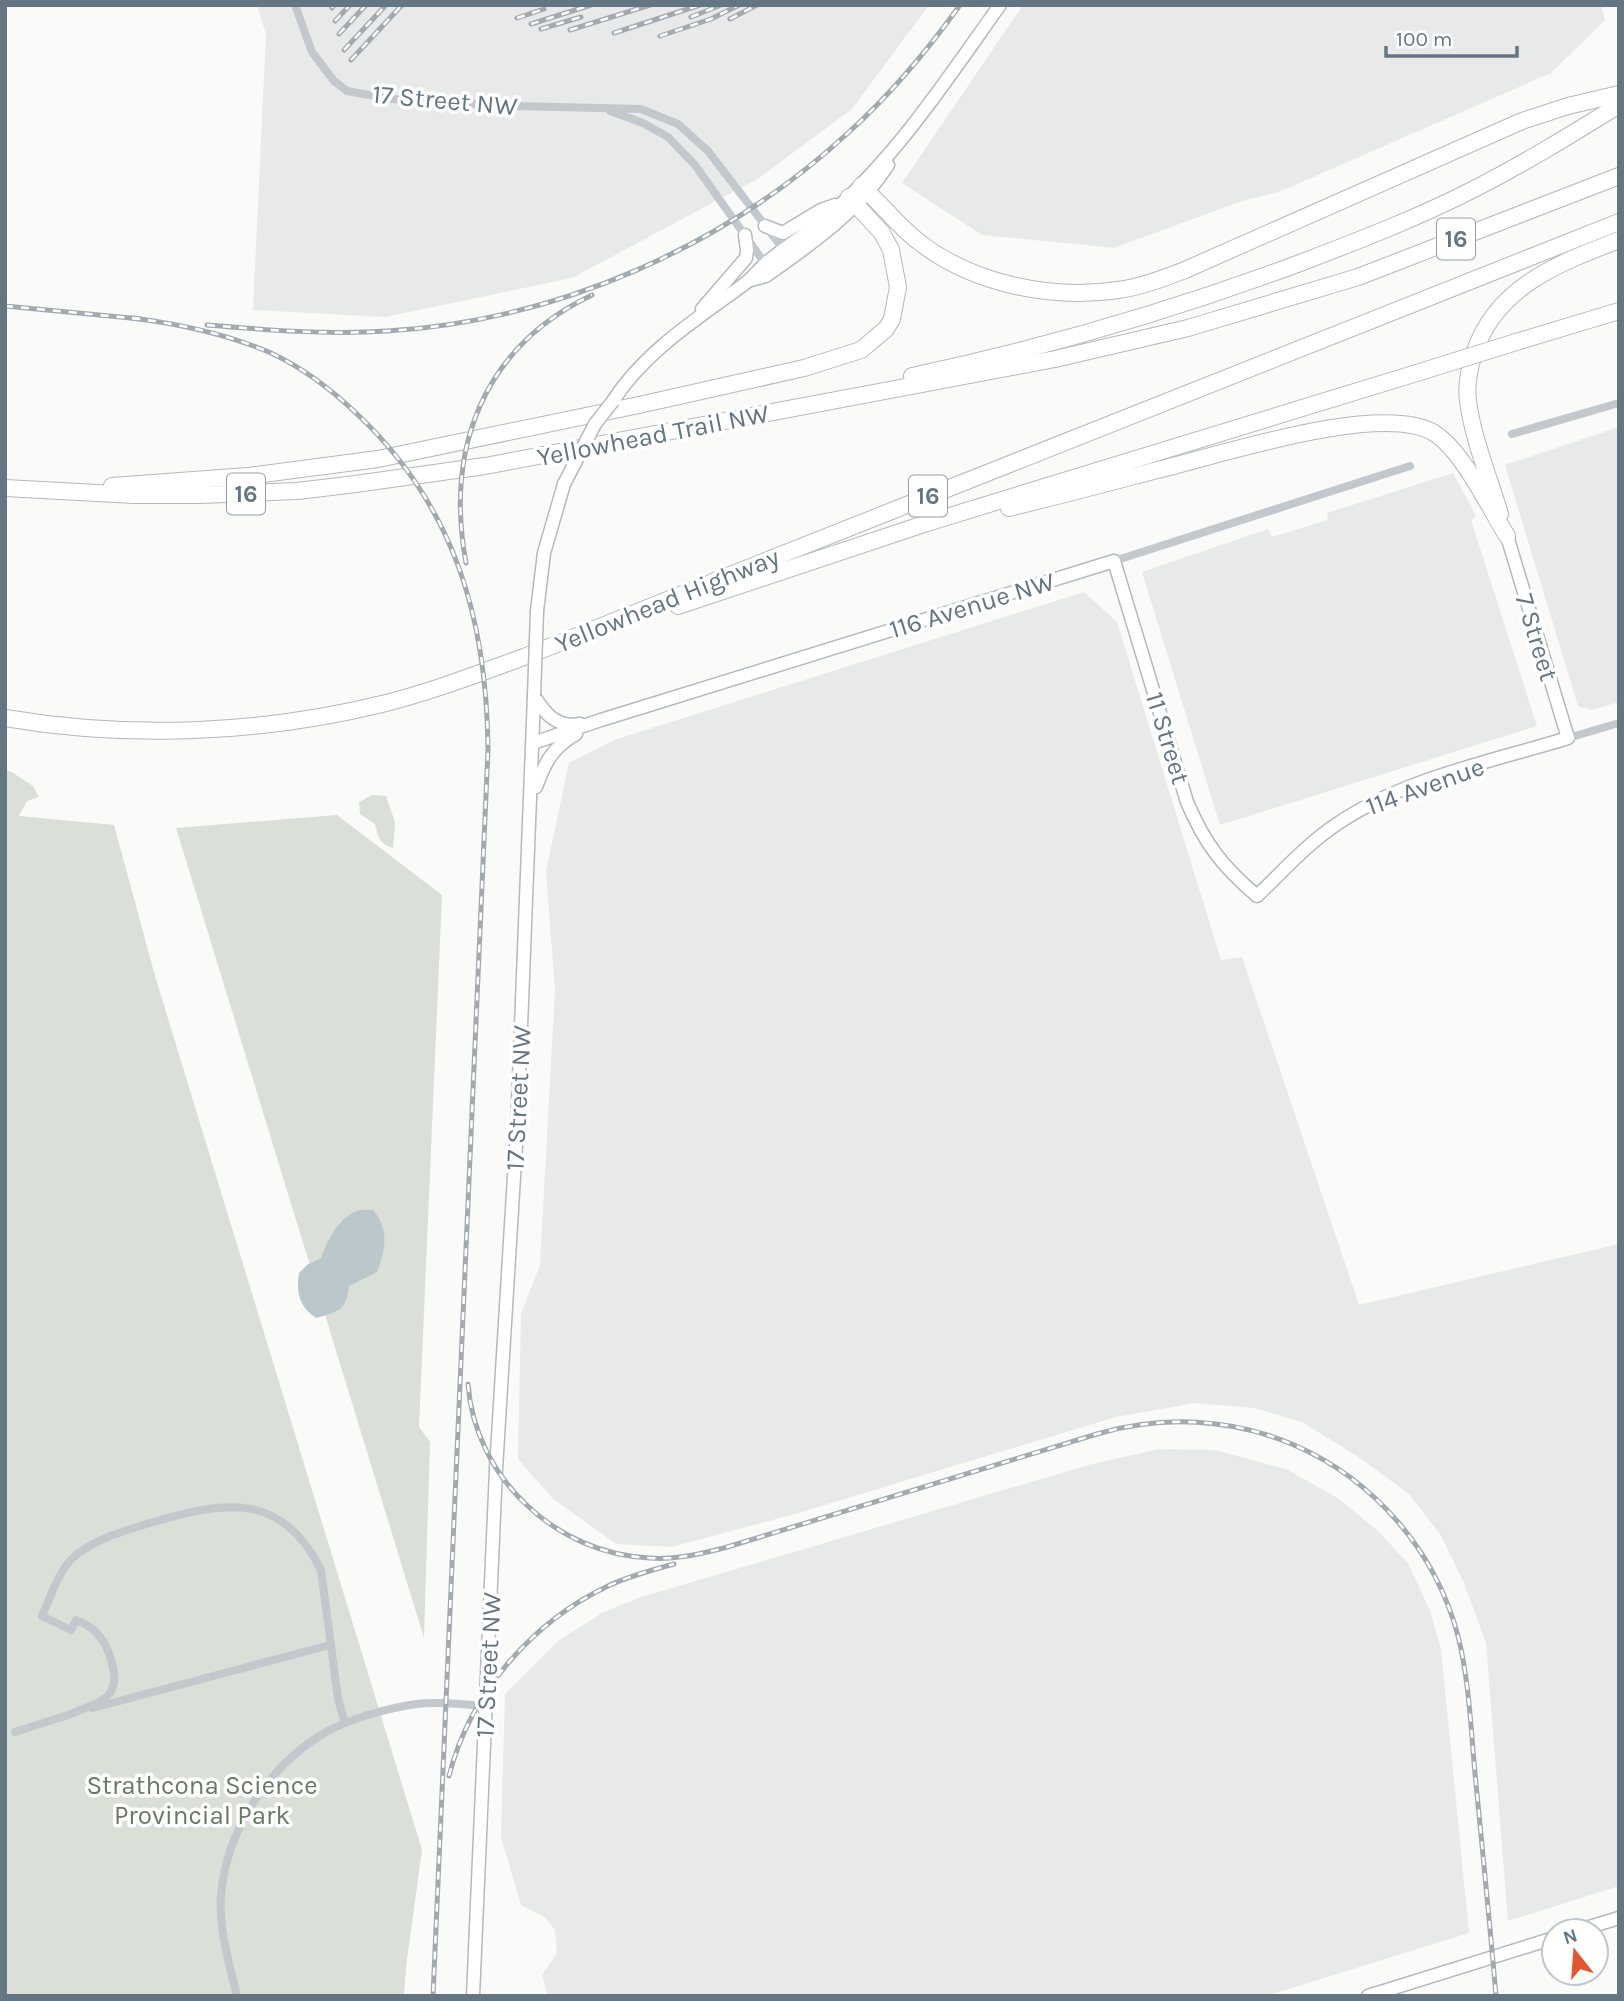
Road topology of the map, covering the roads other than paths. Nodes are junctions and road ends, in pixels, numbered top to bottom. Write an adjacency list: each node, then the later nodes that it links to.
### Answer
1 (295, 5): 4 (street, 17 Street NW)
2 (1000, 5): 7 (main road, 17 Street NW)
3 (1619, 94): 7 (highway)
4 (604, 108): 10 (street, 17 Street NW); 11 (street, 17 Street NW)
5 (1613, 108): 20 (highway)
6 (1619, 176): 20 (highway, Yellowhead Trail NW / 16)
7 (864, 189): 8 (main road, 17 Street NW)
8 (849, 202): 10 (main road); 13 (main road, 17 Street NW); 24 (highway)
9 (1619, 222): 28 (highway, Yellowhead Highway / 16)
10 (765, 226): 13 (street, 17 Street NW)
11 (745, 235): 14 (street, 17 Street NW); 17 (main road)
12 (1619, 240): 26 (highway)
13 (787, 254): 14 (main road, 17 Street NW)
14 (768, 268): 17 (main road, 17 Street NW)
15 (1619, 304): 18 (highway)
16 (1619, 312): 18 (highway)
17 (690, 324): 29 (main road, 17 Street NW, bridge)
18 (1573, 324): 25 (highway, bridge)
19 (1619, 403): 21 (street)
20 (768, 414): 24 (highway, Yellowhead Trail NW / 16)
21 (1512, 434)
22 (1410, 466): 27 (street, 116 Avenue NW)
23 (5, 488): 24 (highway, Yellowhead Trail NW / 16)
24 (50, 491)
25 (927, 523): 26 (highway); 28 (highway)
26 (1507, 536): 33 (main road, 7 Street)
27 (1114, 561): 31 (main road, 116 Avenue NW); 36 (main road, 11 Street)
28 (555, 645): 30 (highway, Yellowhead Highway / 16)
29 (534, 696): 31 (main road); 34 (main road, 17 Street NW)
30 (5, 718)
31 (601, 720): 34 (main road, 116 Avenue NW); 35 (main road)
32 (1619, 723): 33 (street, 114 Avenue)
33 (1568, 738): 36 (main road, 114 Avenue)
34 (533, 743): 35 (main road, 17 Street NW)
35 (531, 799): 38 (main road, 17 Street NW)
36 (1257, 896)
37 (330, 1645): 39 (street); 39 (street); 40 (street)
38 (486, 1706): 40 (street); 42 (main road, 17 Street NW)
39 (71, 1714): 41 (street)
40 (345, 1724): 44 (street)
41 (15, 1732)
42 (477, 1923): 45 (main road, 17 Street NW); 46 (main road)
43 (1540, 1942): 47 (main road)
44 (237, 1996)
45 (473, 1996)
46 (482, 1996)
47 (1368, 1996)

